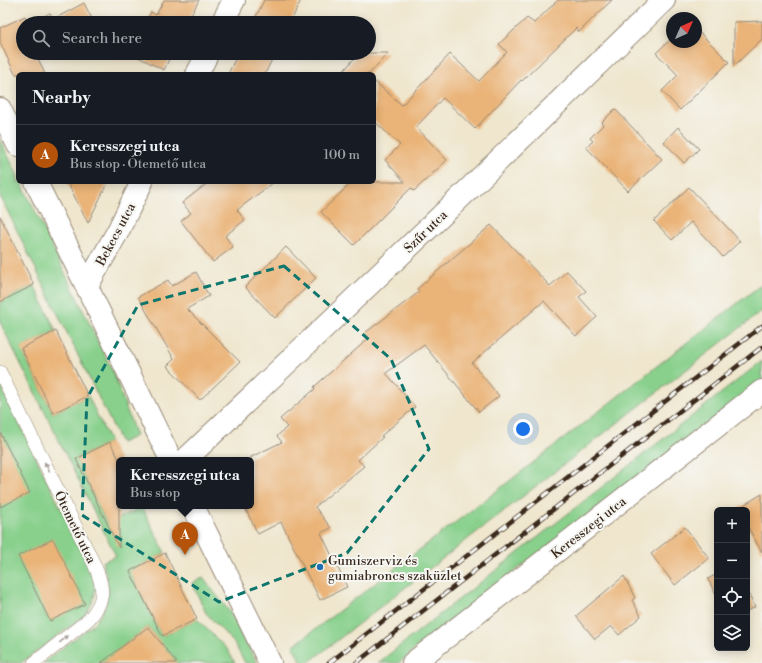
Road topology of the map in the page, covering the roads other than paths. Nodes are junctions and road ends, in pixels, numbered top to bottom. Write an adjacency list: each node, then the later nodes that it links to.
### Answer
1 (234, 0): 3 (street)
2 (664, 0): 14 (street, Szűr utca)
3 (226, 16)
4 (204, 60): 5 (street)
5 (198, 72)
6 (0, 109): 7 (street)
7 (16, 141)
8 (37, 184): 10 (street)
9 (141, 184): 10 (street, Bekecs utca)
10 (87, 286): 13 (street)
11 (0, 372): 16 (lane, Ótemető utca, one-way to 11)
12 (762, 391): 18 (street, Keresszegi utca)
13 (170, 457)
14 (188, 457)
15 (194, 509): 17 (street)
16 (34, 663)
17 (270, 663)
18 (413, 663)

